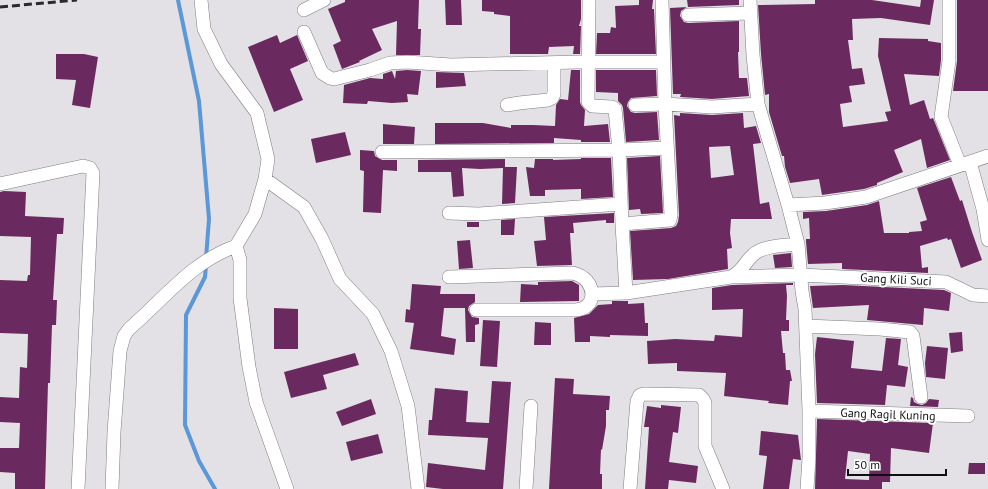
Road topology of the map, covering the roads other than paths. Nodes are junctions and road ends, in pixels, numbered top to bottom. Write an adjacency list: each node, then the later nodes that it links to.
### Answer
1 (201, 0): 23 (street)
2 (324, 0): 7 (street)
3 (589, 0): 11 (street)
4 (662, 0): 12 (street)
5 (750, 0): 8 (street)
6 (949, 0): 22 (street)
7 (304, 10)
8 (751, 14): 9 (street); 15 (street)
9 (688, 15)
10 (304, 32): 13 (street)
11 (589, 62): 12 (street); 13 (street); 19 (street)
12 (664, 62): 14 (street)
13 (554, 63): 16 (street)
14 (665, 104): 15 (street); 17 (street); 18 (street)
15 (758, 104): 26 (street)
16 (506, 105)
17 (635, 105)
18 (667, 148): 19 (street); 28 (street)
19 (619, 150): 20 (street); 25 (street)
20 (382, 152)
21 (988, 156): 22 (street)
22 (965, 163): 26 (street); 29 (street)
23 (265, 179): 31 (street); 47 (street)
24 (0, 184): 44 (street)
25 (621, 204): 27 (street); 28 (street)
26 (788, 205): 30 (street)
27 (449, 213)
28 (622, 224): 35 (street)
29 (988, 240)
30 (798, 244): 32 (street); 34 (street)
31 (236, 246): 45 (street); 46 (street)
32 (801, 275): 34 (street, Gang Kili Suci); 37 (street, Gang Kili Suci); 39 (street)
33 (449, 277): 36 (street)
34 (731, 277): 35 (street, Gang Kili Suci)
35 (626, 293): 36 (street, Gang Kili Suci)
36 (592, 294): 38 (street)
37 (988, 296)
38 (476, 310)
39 (806, 326): 40 (street); 42 (street)
40 (920, 397)
41 (531, 406): 48 (street)
42 (809, 411): 43 (street, Gang Ragil Kuning); 51 (street)
43 (968, 416)
44 (78, 489)
45 (112, 489)
46 (287, 489)
47 (418, 489)
48 (526, 489)
49 (630, 489): 50 (street)
50 (723, 489)
51 (807, 489)

